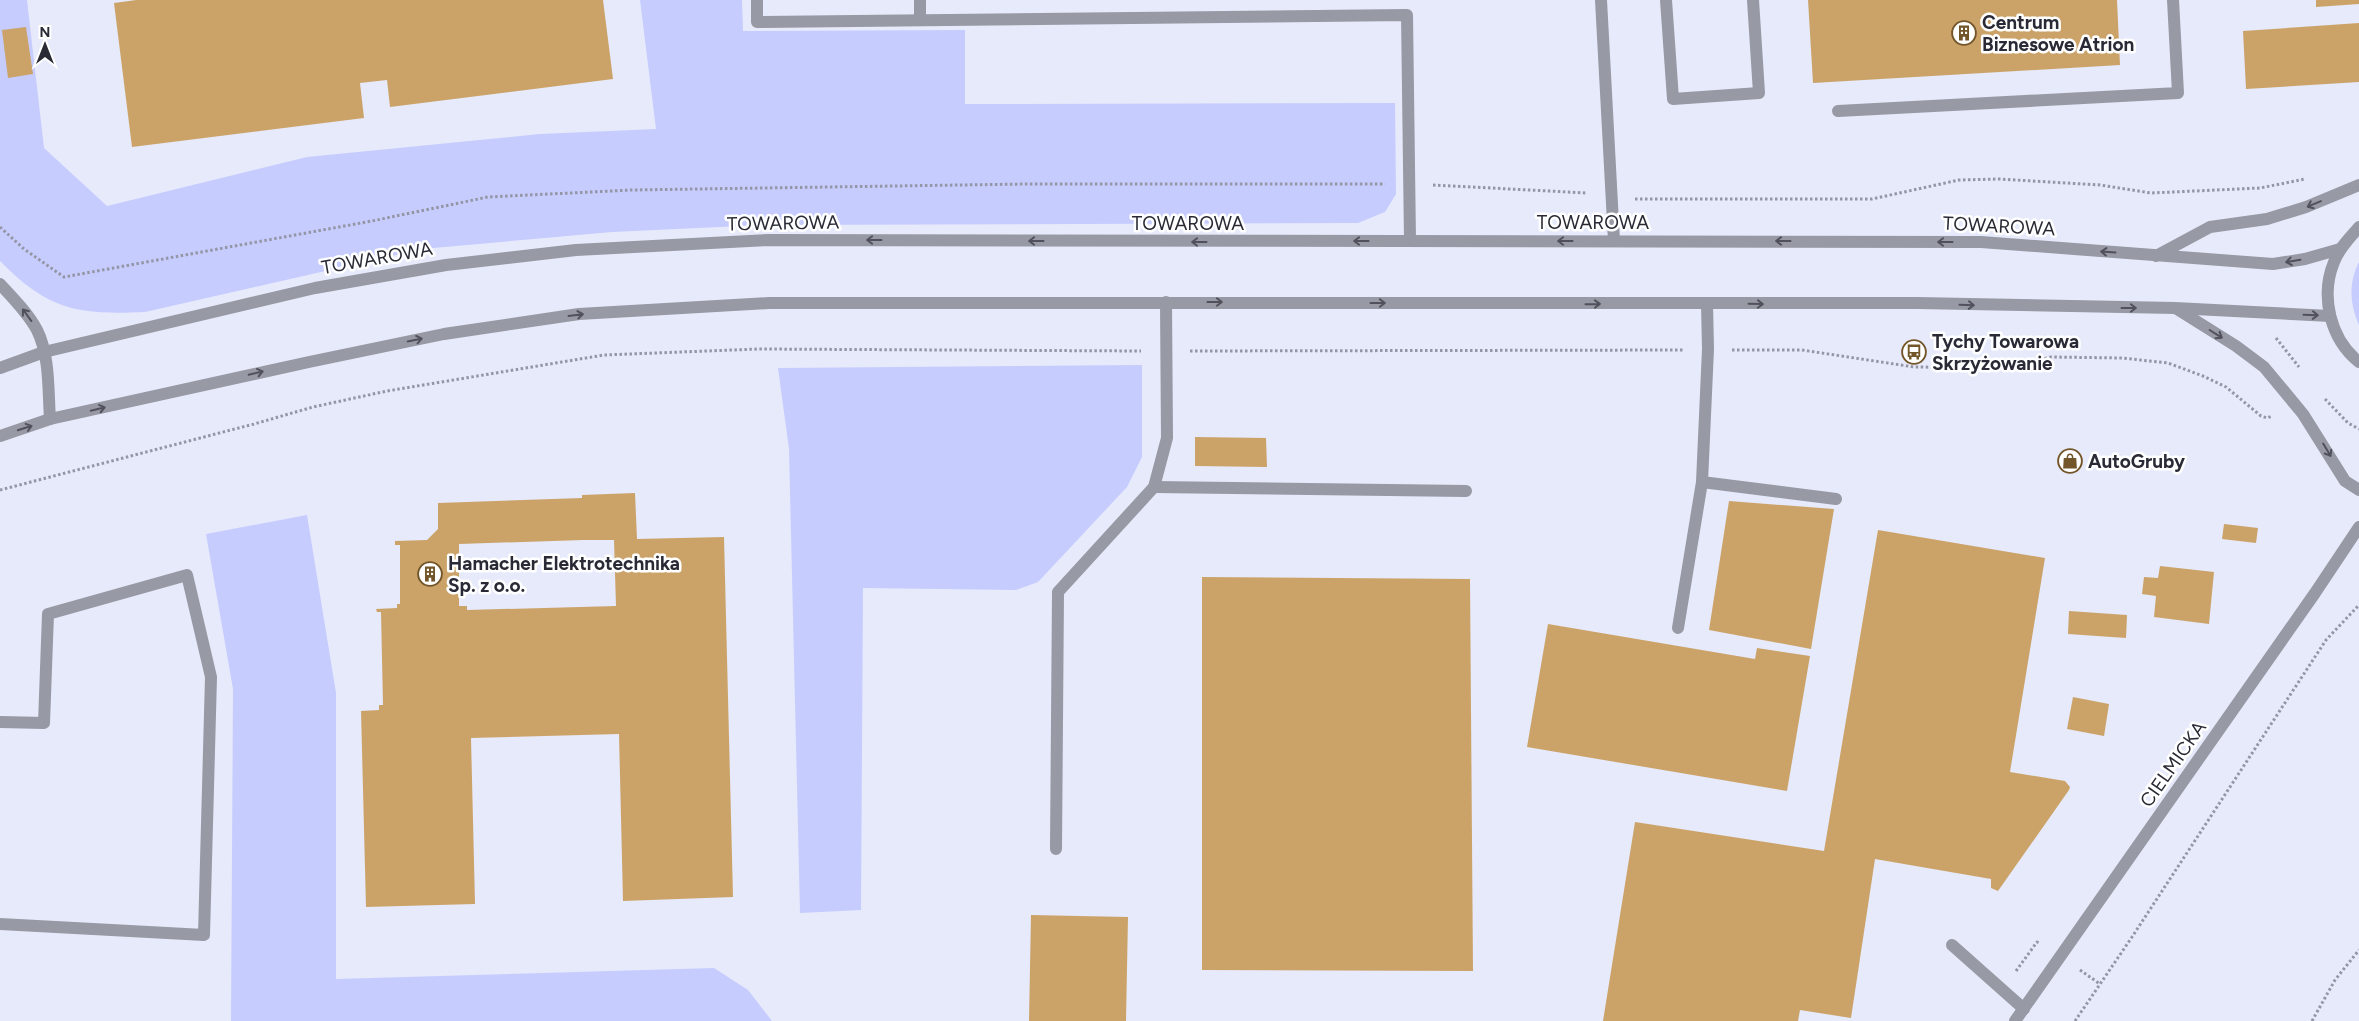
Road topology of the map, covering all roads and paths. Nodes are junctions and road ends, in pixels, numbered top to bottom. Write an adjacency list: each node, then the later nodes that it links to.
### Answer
1 (757, 0): 7 (street)
2 (920, 0): 7 (street)
3 (1601, 0): 12 (street)
4 (1666, 0): 5 (street)
5 (1753, 0)
6 (2173, 0): 8 (street)
7 (920, 20): 10 (street)
8 (1838, 111)
9 (2314, 176): 12 (path)
10 (1409, 184): 12 (path); 13 (path); 15 (street)
11 (2359, 185): 18 (street, one-way to 18)
12 (1611, 198): 16 (street)
13 (0, 227)
14 (2359, 227): 17 (street)
15 (1410, 241): 16 (street, TOWAROWA, one-way to 15); 27 (street, TOWAROWA, one-way to 27)
16 (1614, 241): 18 (street, TOWAROWA, one-way to 16)
17 (2340, 249): 18 (street, TOWAROWA, one-way to 18); 23 (street)
18 (2156, 256)
19 (0, 284): 27 (street, one-way to 19)
20 (1166, 302): 21 (street, one-way to 21); 26 (street); 33 (street, one-way to 20)
21 (1707, 303): 22 (street, one-way to 22); 25 (street)
22 (2175, 308): 23 (street, one-way to 23); 39 (street, one-way to 39)
23 (2330, 316): 28 (street)
24 (2272, 333): 30 (path)
25 (1708, 350): 26 (path); 32 (path); 36 (street)
26 (1167, 351): 37 (street); 38 (path)
27 (44, 352): 29 (street, TOWAROWA); 33 (street)
28 (2359, 362)
29 (0, 368)
30 (2301, 370)
31 (2321, 394): 34 (path)
32 (2276, 412)
33 (50, 420): 35 (street, one-way to 33)
34 (2359, 429)
35 (0, 436)
36 (1702, 482): 41 (street); 44 (street)
37 (1154, 487): 40 (street); 46 (street)
38 (0, 490)
39 (2359, 490)
40 (1466, 491)
41 (1836, 499)
42 (2359, 527): 50 (street, CIELMICKA)
43 (2359, 605): 52 (path)
44 (1678, 628)
45 (0, 722): 47 (street)
46 (1056, 849)
47 (0, 924)
48 (1952, 945): 50 (street)
49 (2359, 950): 53 (path)
50 (2024, 1009): 51 (street, CIELMICKA)
51 (2015, 1021)
52 (2075, 1021)
53 (2312, 1021)

